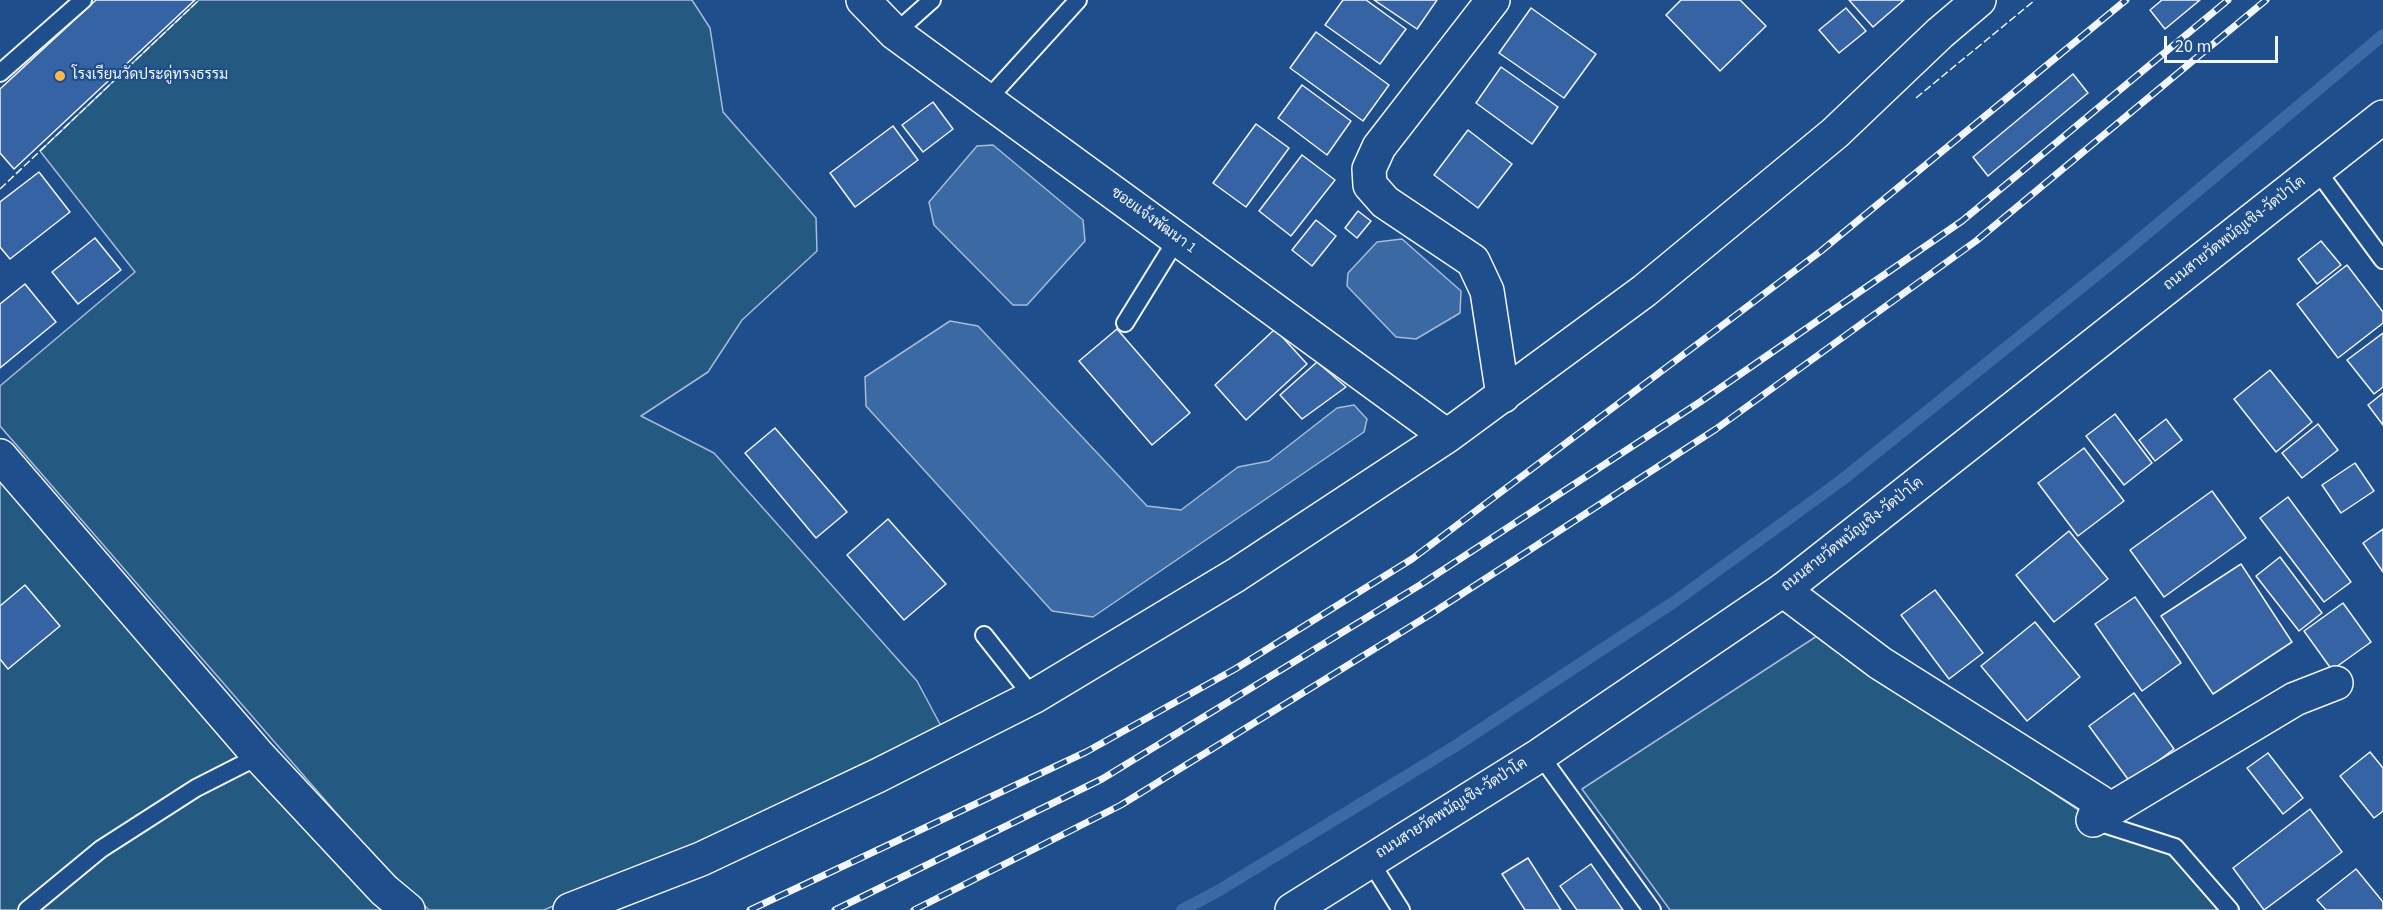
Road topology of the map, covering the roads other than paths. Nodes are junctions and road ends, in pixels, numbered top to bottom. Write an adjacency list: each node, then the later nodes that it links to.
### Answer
1 (83, 0): 8 (lane)
2 (863, 0): 7 (street, ซอยแจ้งพัฒนา 1)
3 (932, 0): 7 (lane)
4 (1078, 0): 9 (lane)
5 (1493, 0): 15 (street)
6 (1979, 0): 15 (street)
7 (895, 33): 9 (street, ซอยแจ้งพัฒนา 1)
8 (0, 73)
9 (987, 100): 12 (street, ซอยแจ้งพัฒนา 1)
10 (2383, 117): 11 (street, ถนนสายวัดพนัญเชิง-วัดป่าโค)
11 (2316, 169): 13 (lane); 18 (street, ถนนสายวัดพนัญเชิง-วัดป่าโค)
12 (1177, 239): 14 (lane); 16 (street, ซอยแจ้งพัฒนา 1)
13 (2383, 260)
14 (1125, 323)
15 (1503, 396): 16 (street)
16 (1447, 436): 21 (street)
17 (0, 456): 23 (street)
18 (1783, 590): 22 (street, ถนนสายวัดพนัญเชิง-วัดป่าโค); 24 (street)
19 (984, 635): 21 (lane)
20 (2336, 683): 24 (street)
21 (1033, 698): 28 (street)
22 (1540, 755): 25 (street, ถนนสายวัดพนัญเชิง-วัดป่าโค); 31 (lane)
23 (259, 756): 26 (lane); 27 (street)
24 (2093, 820): 32 (lane)
25 (1370, 861): 29 (street, ถนนสายวัดพนัญเชิง-วัดป่าโค); 30 (lane)
26 (27, 910)
27 (408, 910)
28 (570, 910)
29 (1292, 910)
30 (1401, 910)
31 (1652, 910)
32 (2230, 910)

